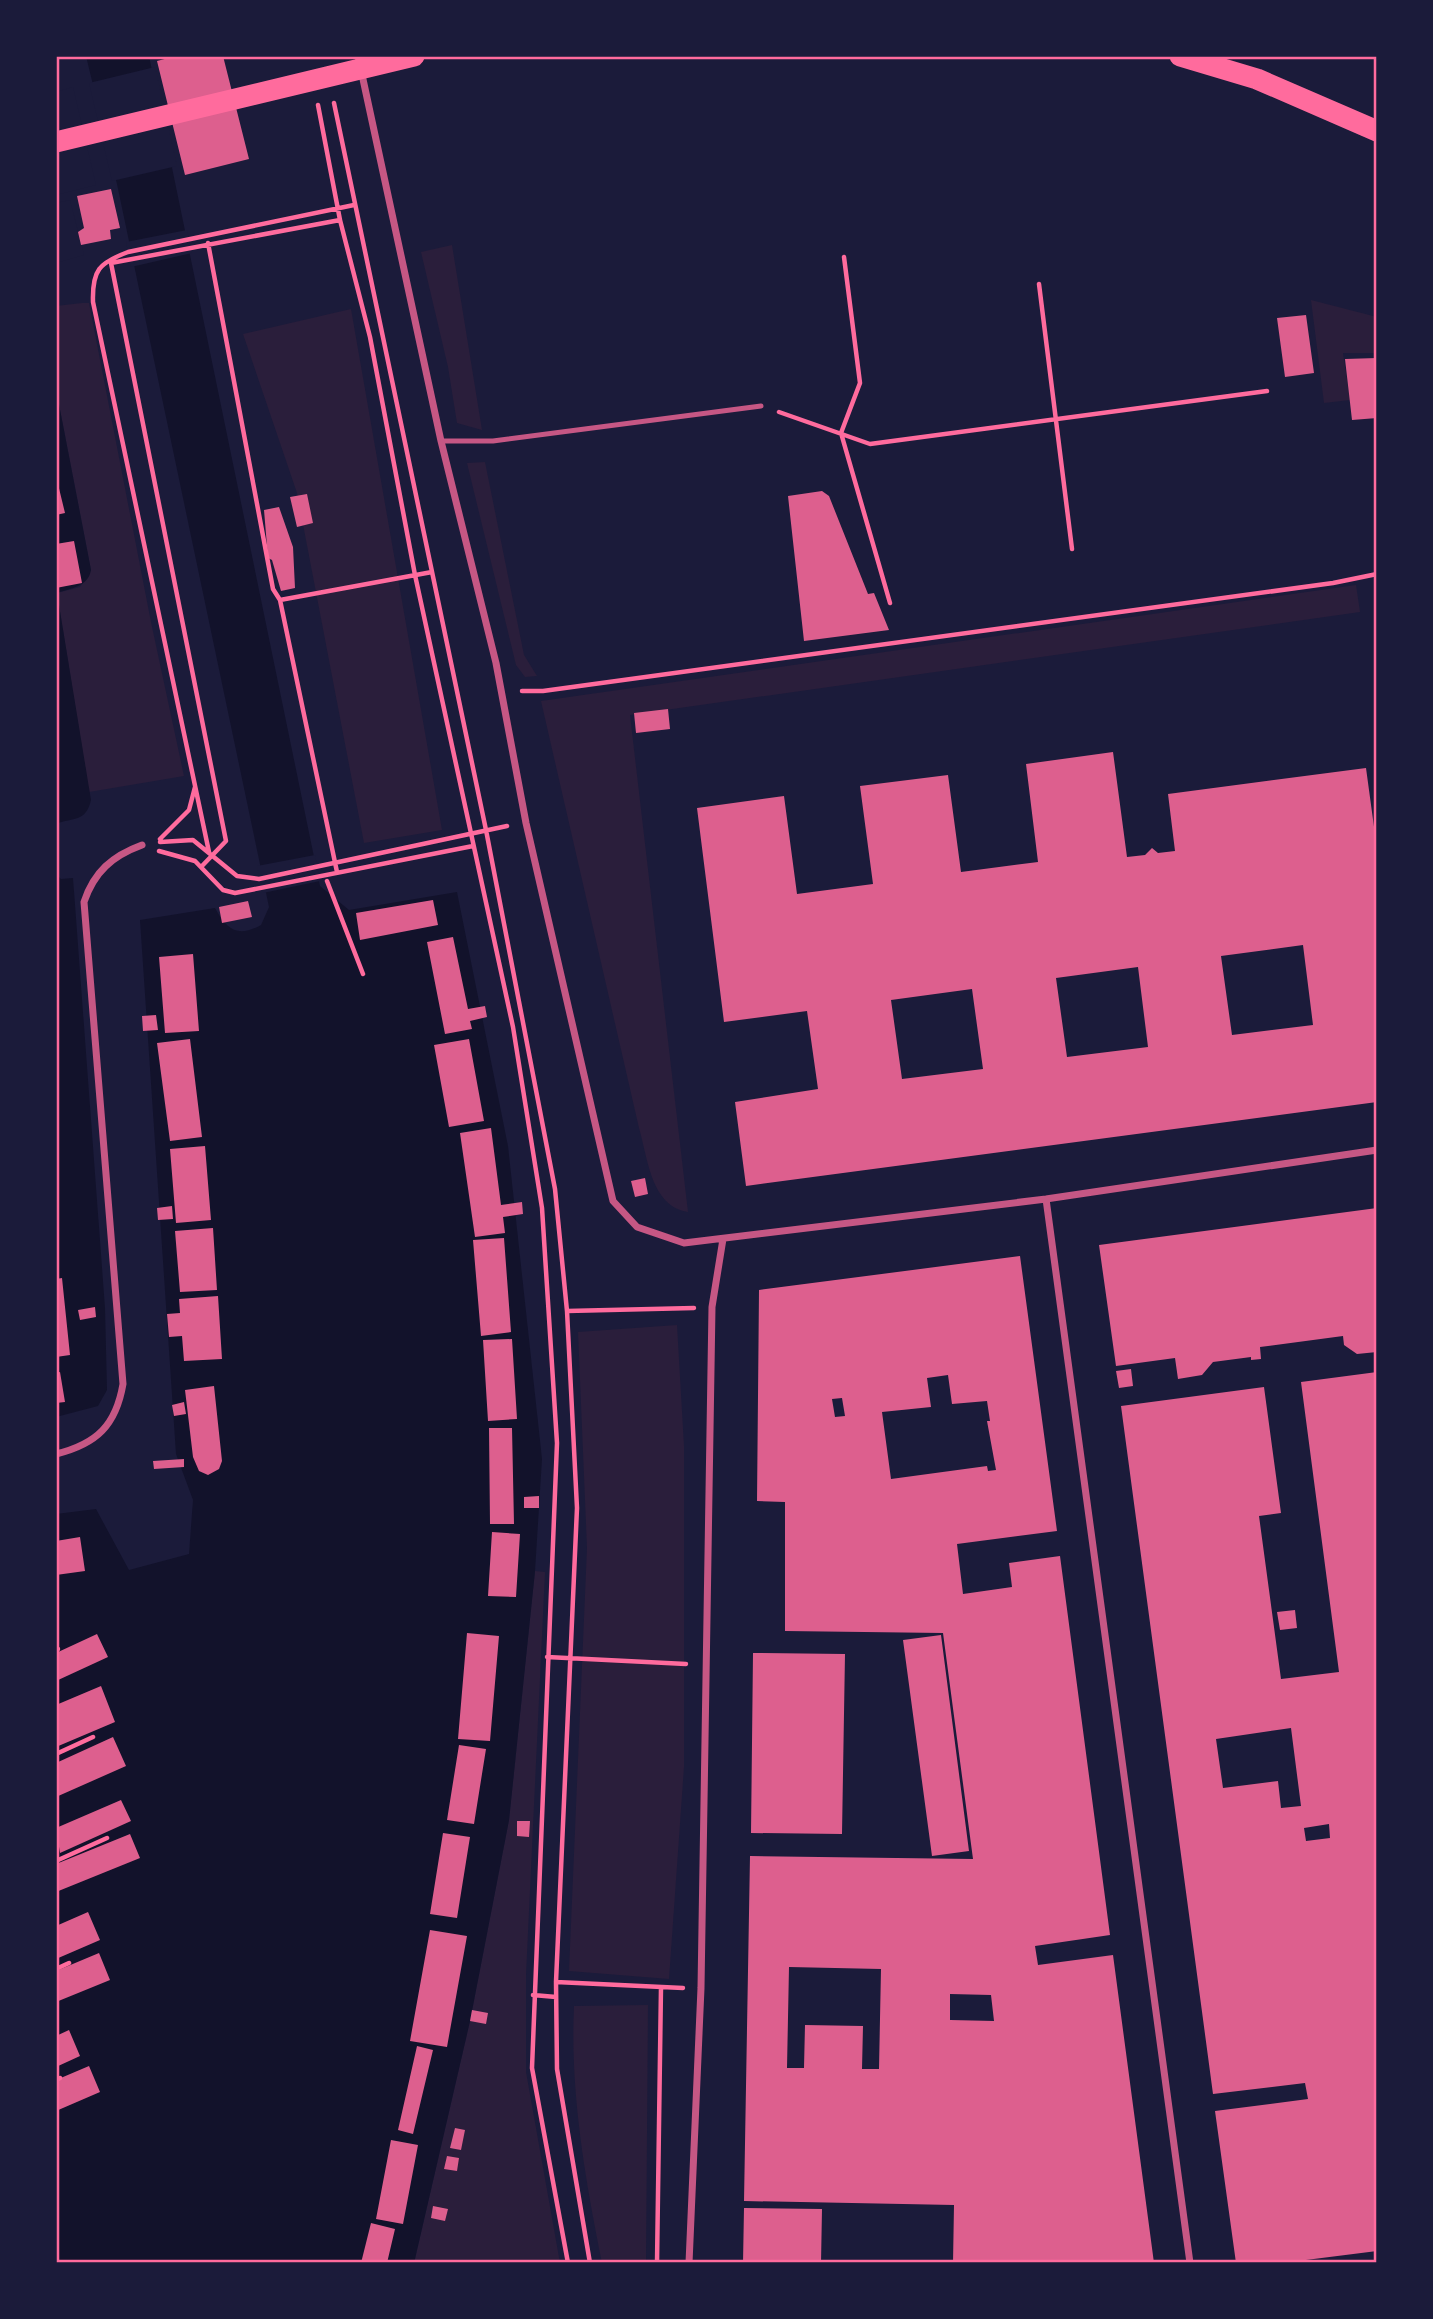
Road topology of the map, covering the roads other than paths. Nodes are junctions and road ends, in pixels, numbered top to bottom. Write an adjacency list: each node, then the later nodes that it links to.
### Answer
1 (358, 56): 7 (street)
2 (414, 56): 5 (highway)
3 (1180, 56): 4 (highway)
4 (1377, 131)
5 (56, 142)
6 (761, 406): 7 (lane)
7 (440, 440): 11 (street)
8 (142, 845): 12 (street)
9 (1377, 1150): 10 (street)
10 (1046, 1199): 11 (street); 14 (street)
11 (723, 1239): 13 (street)
12 (56, 1454)
13 (690, 2263)
14 (1190, 2263)

